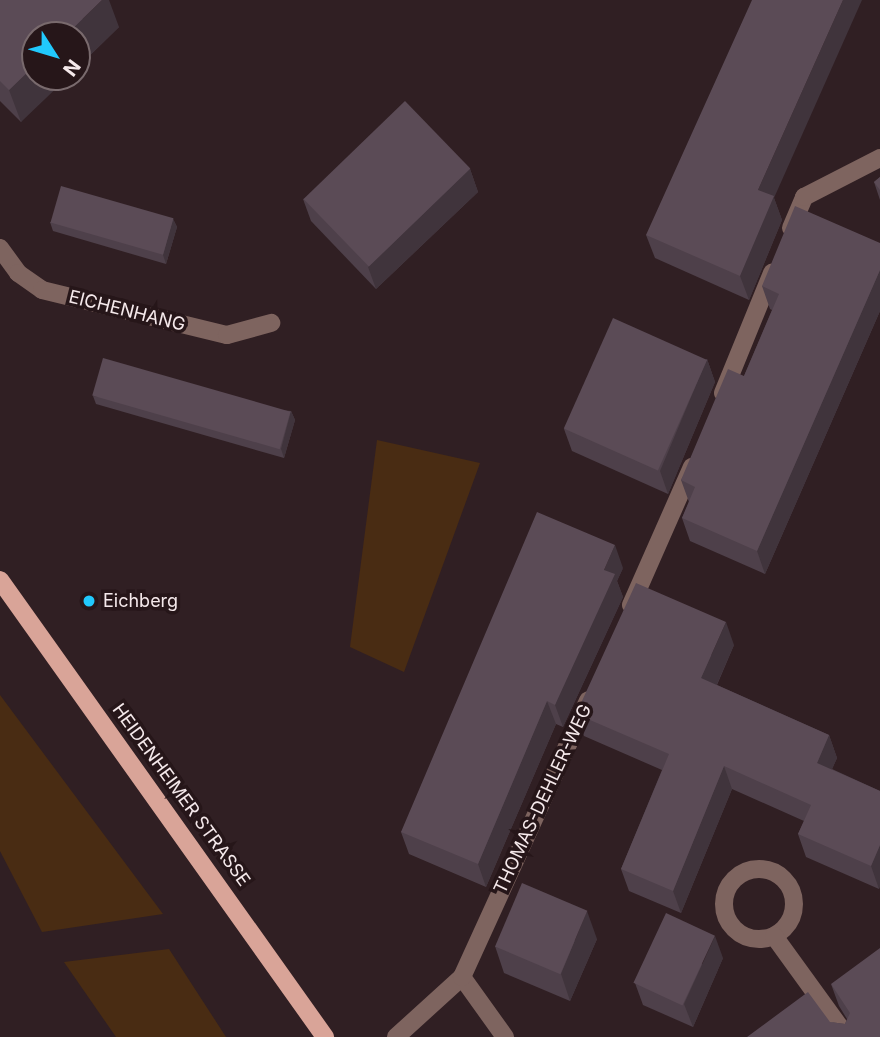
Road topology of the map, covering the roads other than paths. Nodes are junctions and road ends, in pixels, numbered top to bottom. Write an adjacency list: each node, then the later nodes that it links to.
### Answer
1 (880, 158): 4 (street)
2 (0, 248): 3 (street, EICHENHANG)
3 (271, 323)
4 (716, 409)
5 (700, 447): 7 (street)
6 (0, 580): 11 (main road, HEIDENHEIMER STRASSE)
7 (626, 617)
8 (598, 679): 10 (street, THOMAS-DEHLER-WEG)
9 (774, 936): 9 (street); 14 (street)
10 (462, 977): 12 (street, THOMAS-DEHLER-WEG); 13 (street)
11 (325, 1037)
12 (396, 1037)
13 (505, 1037)
14 (847, 1037)

